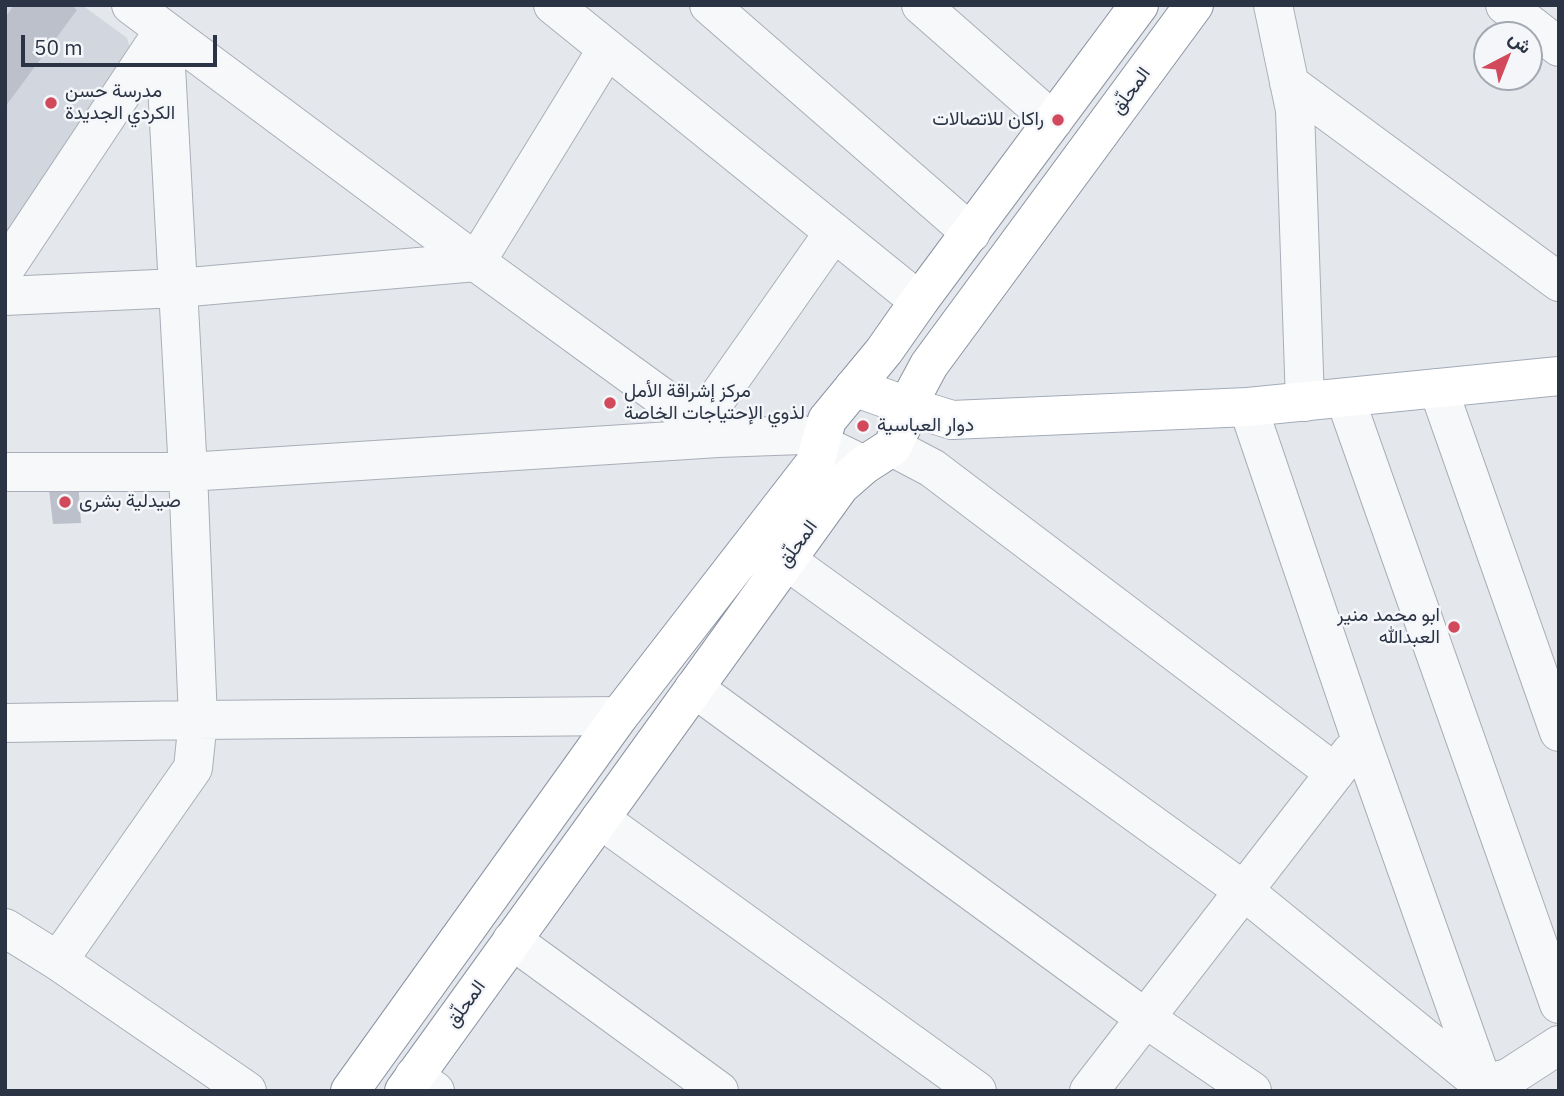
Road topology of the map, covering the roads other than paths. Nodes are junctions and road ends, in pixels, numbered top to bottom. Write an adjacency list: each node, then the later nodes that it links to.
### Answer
1 (131, 5): 9 (street)
2 (553, 5): 11 (street)
3 (709, 5): 15 (street)
4 (921, 5): 13 (street)
5 (1139, 5): 13 (main road, المحلّق)
6 (1194, 5): 27 (main road, المحلّق)
7 (1273, 5): 12 (street)
8 (1505, 5): 10 (street)
9 (164, 30): 16 (street); 17 (street); 19 (street)
10 (1559, 47)
11 (607, 49): 14 (street); 16 (street)
12 (1289, 83): 18 (street); 26 (street)
13 (1053, 121): 15 (main road, المحلّق)
14 (834, 232): 21 (street); 29 (street)
15 (971, 233): 21 (main road, المحلّق)
16 (476, 262): 19 (street); 29 (street)
17 (5, 269)
18 (1559, 282)
19 (178, 288): 20 (street); 33 (street)
20 (5, 296)
21 (919, 301): 23 (main road, المحلّق)
22 (1559, 376): 24 (main road)
23 (854, 387): 27 (main road); 30 (main road, المحلّق)
24 (1438, 388): 25 (main road); 39 (street)
25 (1345, 398): 26 (main road); 47 (street)
26 (1305, 402): 28 (main road)
27 (907, 406): 28 (main road); 31 (main road, المحلّق)
28 (1248, 407): 40 (street)
29 (708, 431): 30 (street); 33 (street)
30 (820, 443): 31 (street); 36 (main road, المحلّق)
31 (878, 456): 34 (main road, المحلّق); 41 (street)
32 (5, 472): 33 (street)
33 (188, 472): 37 (street)
34 (786, 560): 35 (main road, المحلّق); 43 (street)
35 (694, 688): 42 (main road, المحلّق); 48 (street)
36 (619, 716): 37 (street); 53 (main road, المحلّق)
37 (198, 720): 38 (street); 46 (street)
38 (5, 723)
39 (1559, 732)
40 (1361, 740): 41 (street); 51 (street)
41 (1335, 773): 43 (street)
42 (600, 819): 45 (main road, المحلّق); 55 (street)
43 (1244, 891): 48 (street); 51 (street)
44 (5, 928): 46 (street)
45 (512, 940): 50 (main road, المحلّق); 54 (street)
46 (58, 961): 52 (street)
47 (1559, 1004)
48 (1145, 1018): 56 (street); 57 (street)
49 (1559, 1045): 51 (street)
50 (417, 1086)
51 (1484, 1089)
52 (247, 1091)
53 (350, 1091)
54 (719, 1091)
55 (977, 1091)
56 (1089, 1091)
57 (1252, 1091)

